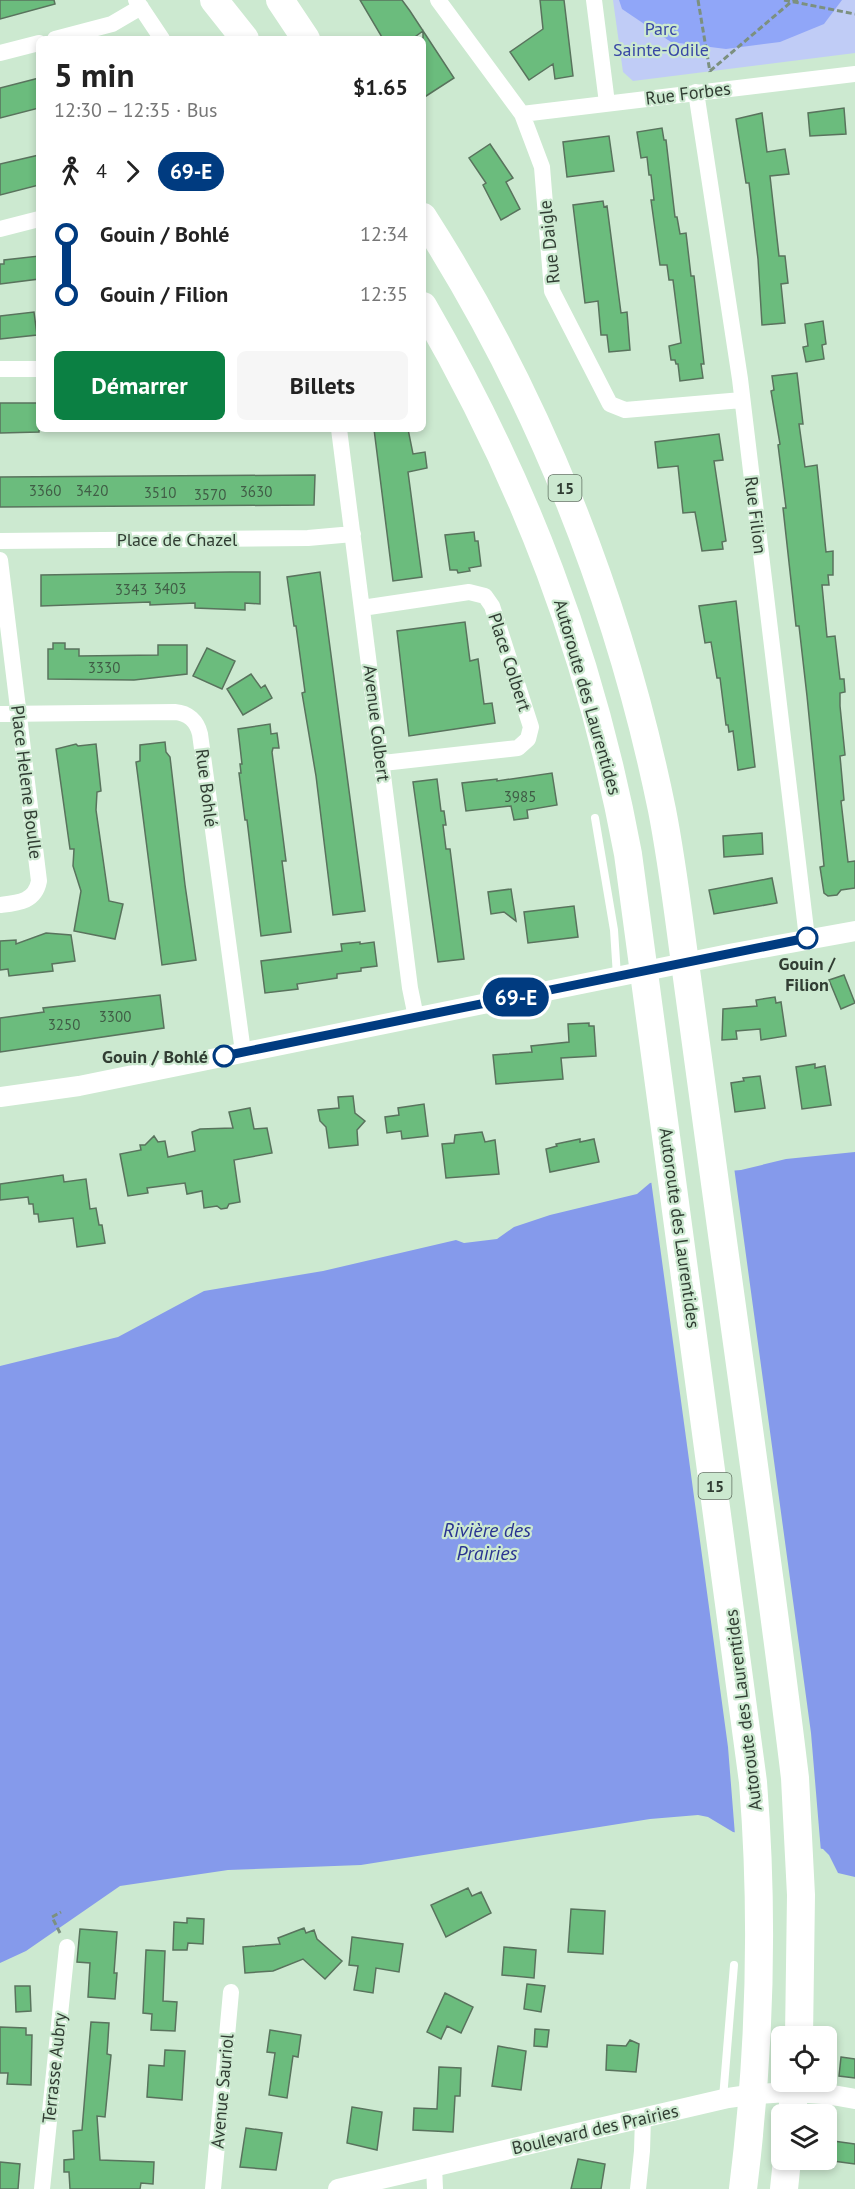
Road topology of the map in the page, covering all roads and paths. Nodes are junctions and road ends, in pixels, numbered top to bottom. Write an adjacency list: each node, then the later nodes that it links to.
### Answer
1 (214, 0): 14 (highway)
2 (222, 0): 15 (highway)
3 (280, 0): 16 (highway)
4 (438, 0): 23 (street, Rue Daigle)
5 (594, 0): 22 (street)
6 (698, 0): 19 (path)
7 (784, 0): 9 (path)
8 (798, 0): 9 (path)
9 (791, 2): 11 (path); 19 (path)
10 (139, 4): 12 (street); 13 (street)
11 (855, 14)
12 (66, 36)
13 (160, 36)
14 (244, 36)
15 (244, 36)
16 (304, 36)
17 (36, 44): 18 (street)
18 (0, 53)
19 (710, 71): 21 (path)
20 (855, 74): 21 (street, Rue Forbes)
21 (704, 91): 22 (street, Rue Forbes); 30 (street, Rue Filion)
22 (607, 103): 23 (street, Rue Forbes)
23 (522, 114): 30 (street, Rue Daigle)
24 (36, 220): 26 (street)
25 (426, 222): 52 (highway, 15)
26 (0, 229)
27 (426, 311): 63 (highway, Autoroute des Laurentides / 15)
28 (0, 369): 29 (street)
29 (36, 369)
30 (742, 400): 42 (street, Rue Filion)
31 (339, 432): 32 (street, Avenue Colbert)
32 (353, 534): 33 (street, Place de Chazel); 35 (street, Avenue Colbert)
33 (0, 541)
34 (0, 560): 37 (street, Place Helene Boulle)
35 (362, 608): 38 (street, Avenue Colbert); 38 (street, Place Colbert)
36 (0, 714): 37 (street, Rue Bohlé)
37 (18, 714): 40 (street, Place Helene Boulle); 45 (street, Rue Bohlé)
38 (382, 763): 44 (street, Avenue Colbert)
39 (595, 818): 43 (lane)
40 (0, 905)
41 (855, 931): 42 (street)
42 (807, 938): 43 (street)
43 (617, 976): 44 (street)
44 (416, 1017): 45 (street)
45 (243, 1052): 46 (street)
46 (0, 1097)
47 (61, 1912): 48 (path)
48 (60, 1930)
49 (67, 1947): 58 (street, Terrasse Aubry)
50 (734, 1965): 54 (lane)
51 (231, 1992): 59 (street, Avenue Sauriol)
52 (799, 2026)
53 (855, 2098): 54 (street, Boulevard des Prairies)
54 (723, 2099): 55 (street, Boulevard des Prairies)
55 (643, 2118): 56 (street, Boulevard des Prairies); 62 (street)
56 (434, 2166): 60 (street, Boulevard des Prairies); 61 (street)
57 (786, 2170): 64 (highway)
58 (42, 2189)
59 (213, 2189)
60 (338, 2189)
61 (435, 2189)
62 (638, 2189)
63 (743, 2189)
64 (784, 2189)

